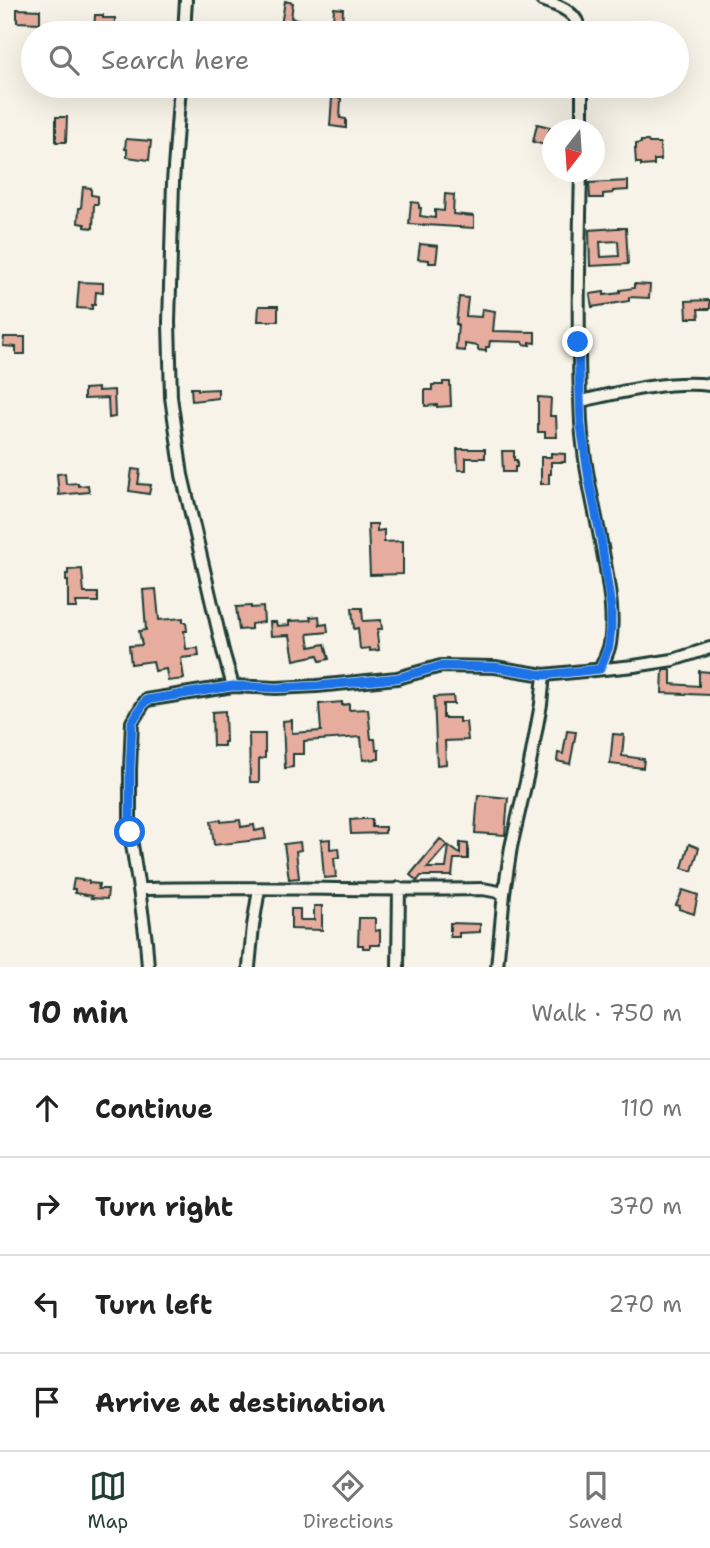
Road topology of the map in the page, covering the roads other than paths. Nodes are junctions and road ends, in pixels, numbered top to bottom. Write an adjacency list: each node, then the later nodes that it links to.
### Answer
1 (186, 0): 3 (street)
2 (549, 1): 4 (street)
3 (185, 21)
4 (577, 21)
5 (179, 98): 14 (street)
6 (582, 98): 7 (street)
7 (582, 119)
8 (581, 182): 10 (street)
9 (710, 384): 10 (street)
10 (581, 401): 12 (street)
11 (710, 648): 12 (street)
12 (600, 669): 13 (street)
13 (544, 675): 14 (street); 18 (street)
14 (233, 686): 16 (street)
15 (399, 888): 17 (street); 18 (street); 21 (street)
16 (139, 889): 17 (street); 19 (street)
17 (259, 889): 20 (street)
18 (504, 893): 22 (street)
19 (148, 967)
20 (249, 967)
21 (398, 967)
22 (497, 967)

